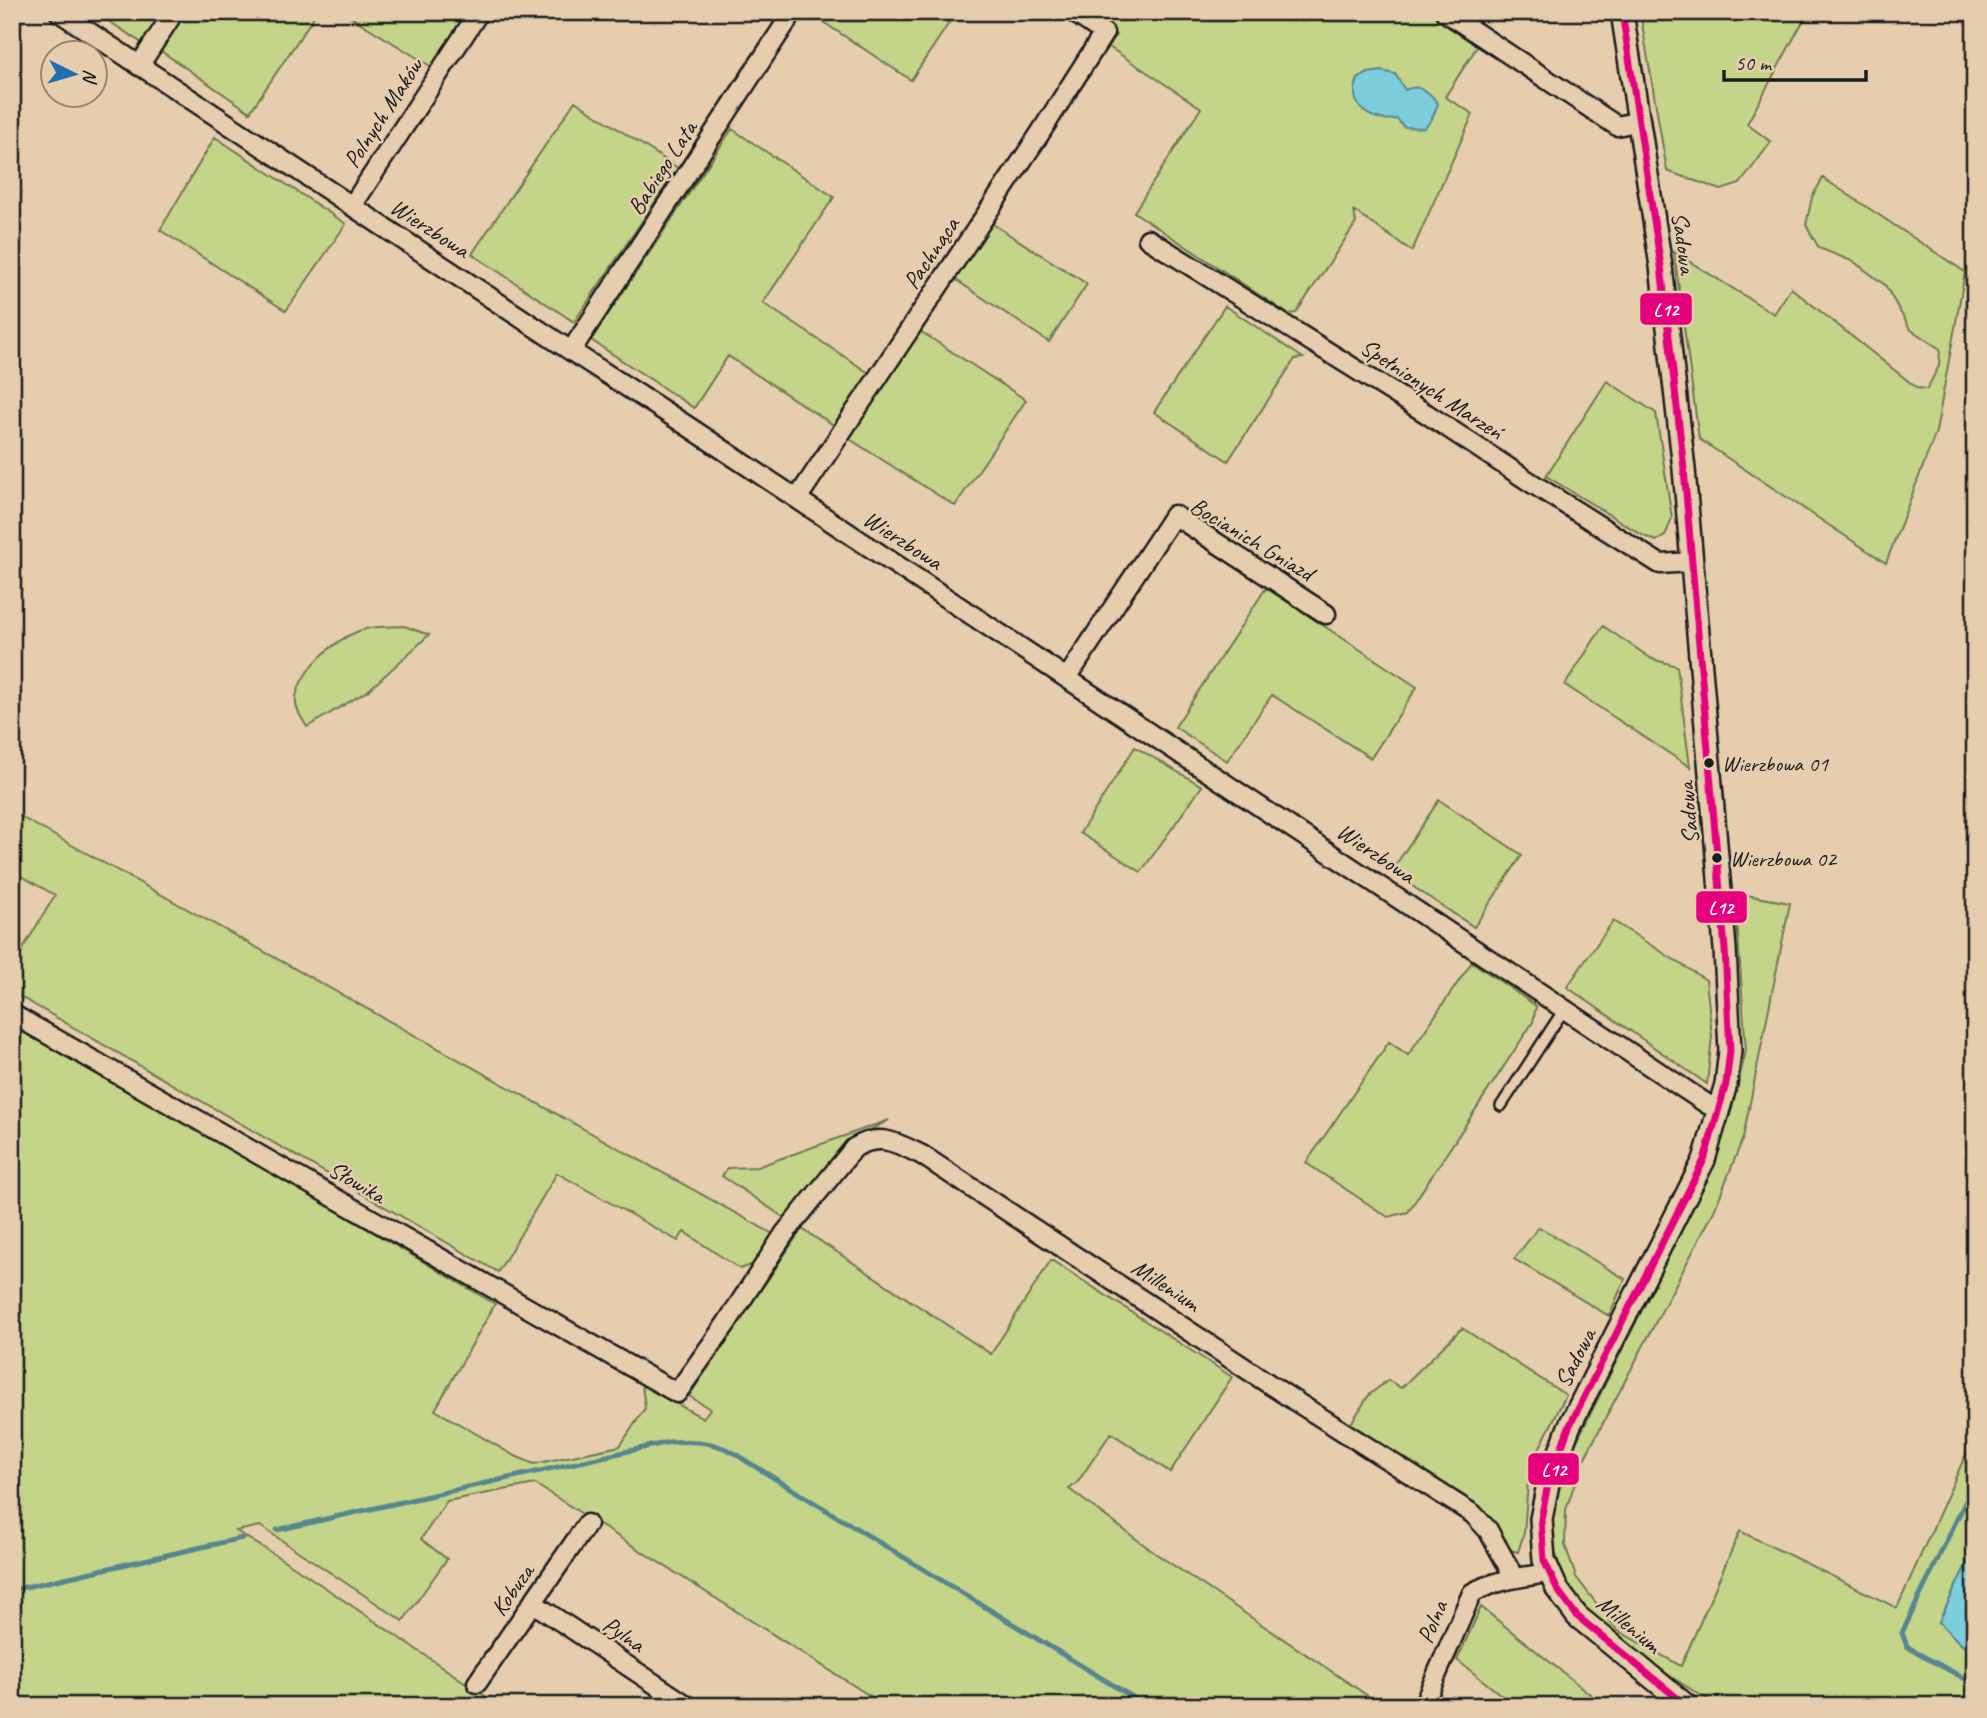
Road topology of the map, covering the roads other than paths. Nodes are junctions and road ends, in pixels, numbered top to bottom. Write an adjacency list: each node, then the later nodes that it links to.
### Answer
1 (59, 12): 8 (street, Wierzbowa)
2 (174, 12): 8 (street)
3 (479, 12): 10 (street, Polnych Maków)
4 (793, 12): 12 (street, Babiego Lata)
5 (1073, 12): 13 (street, Pachnąca)
6 (1445, 12): 9 (street)
7 (1622, 12): 9 (street, Sadowa)
8 (139, 66): 10 (street, Wierzbowa)
9 (1640, 121): 14 (street, Sadowa)
10 (352, 206): 12 (street, Wierzbowa)
11 (1148, 239): 14 (street, Spełnionych Marzeń)
12 (571, 351): 13 (street, Wierzbowa)
13 (797, 499): 16 (street, Wierzbowa)
14 (1692, 562): 20 (street, Sadowa)
15 (1326, 614): 16 (street, Bocianich Gniazd)
16 (1067, 678): 17 (street, Wierzbowa)
17 (1564, 1008): 19 (lane); 20 (street, Wierzbowa)
18 (12, 1013): 21 (street, Słowika)
19 (1501, 1107)
20 (1719, 1110): 23 (street, Sadowa)
21 (785, 1233): 24 (street, Millenium)
22 (587, 1524): 25 (street, Kobuza)
23 (1548, 1573): 24 (street, Polna); 29 (street, Millenium)
24 (1514, 1577): 28 (street, Polna)
25 (533, 1603): 26 (street, Kobuza); 27 (street, Pylna)
26 (477, 1683)
27 (688, 1706)
28 (1423, 1706)
29 (1687, 1706)

